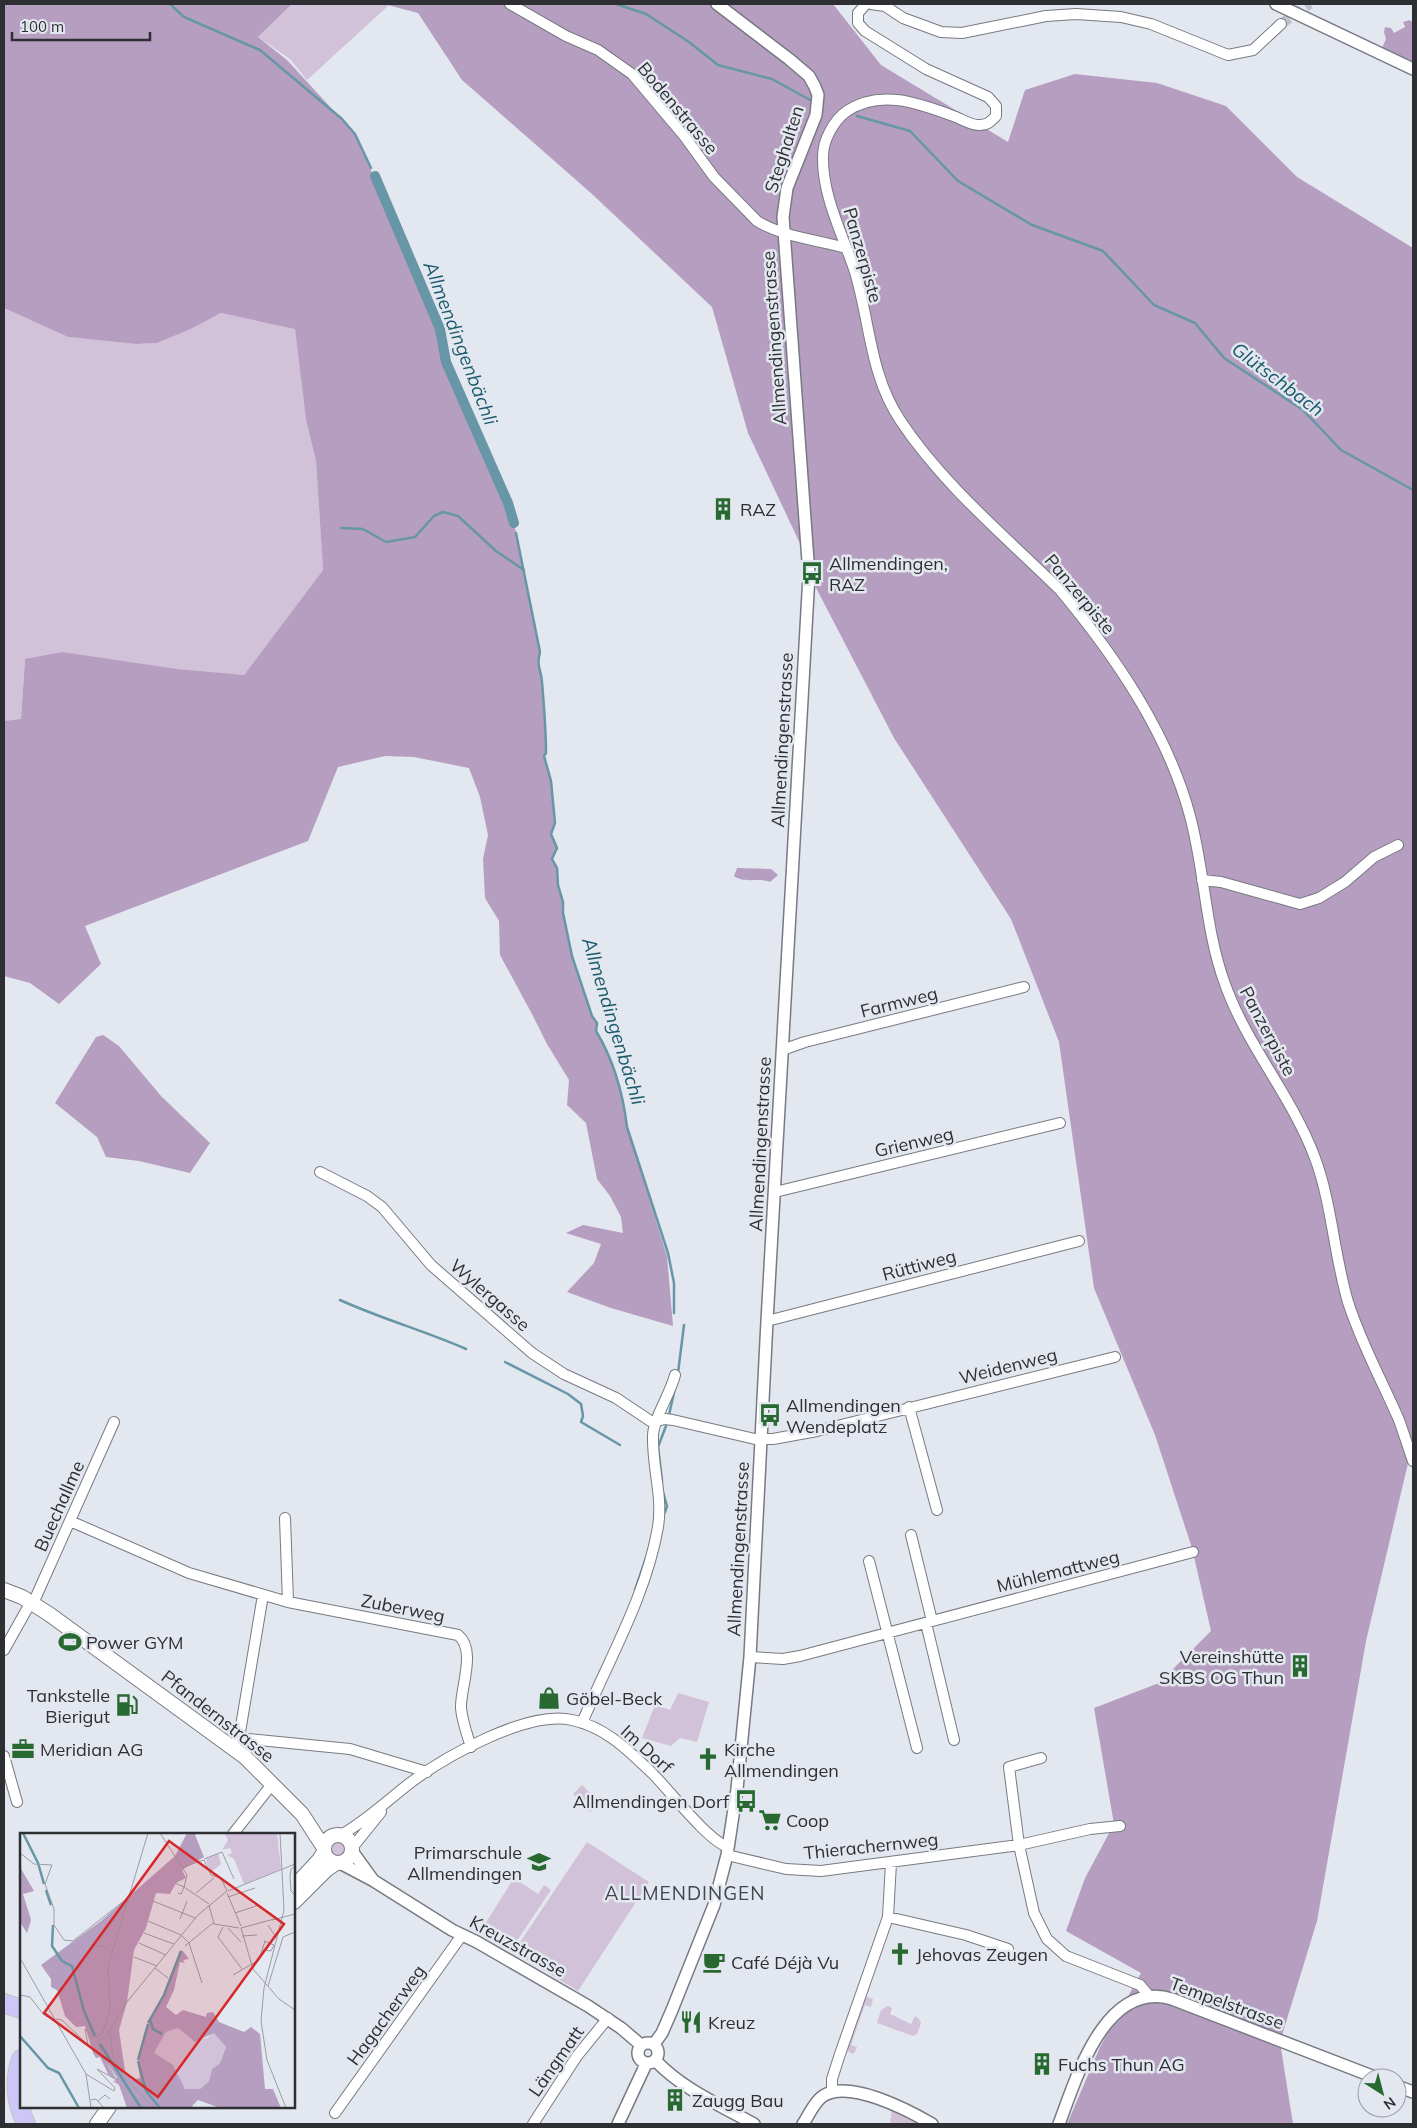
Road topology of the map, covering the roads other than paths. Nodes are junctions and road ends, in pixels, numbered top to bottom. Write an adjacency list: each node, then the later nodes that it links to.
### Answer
1 (510, 4): 8 (street, Bodenstrasse)
2 (717, 4): 8 (street, Steghalten)
3 (866, 4): 9 (street, Panzerpiste)
4 (871, 4): 6 (street)
5 (1276, 4): 7 (street)
6 (1282, 24)
7 (1413, 69)
8 (784, 231): 9 (street, Bodenstrasse); 13 (street, Allmendingenstrasse)
9 (846, 248): 11 (street, Panzerpiste)
10 (1398, 845): 11 (street)
11 (1202, 880): 26 (street, Panzerpiste)
12 (1024, 986): 13 (street, Farmweg)
13 (782, 1050): 16 (street, Allmendingenstrasse)
14 (1060, 1123): 16 (street, Grienweg)
15 (320, 1172): 23 (street, Wylergasse)
16 (775, 1192): 18 (street, Allmendingenstrasse)
17 (1079, 1240): 18 (street, Rüttiweg)
18 (767, 1321): 25 (street, Allmendingenstrasse)
19 (1115, 1357): 21 (street, Weidenweg)
20 (675, 1375): 23 (street)
21 (909, 1407): 25 (street, Weidenweg); 28 (street)
22 (114, 1422): 30 (street, Buechallme)
23 (656, 1423): 25 (street); 42 (street)
24 (1413, 1434): 26 (street)
25 (763, 1440): 41 (street, Allmendingenstrasse)
26 (1409, 1448): 27 (street, Panzerpiste)
27 (1413, 1461)
28 (937, 1510)
29 (285, 1518): 36 (street)
30 (70, 1522): 35 (street, Zuberweg); 37 (street, Buechallme)
31 (911, 1535): 38 (street)
32 (1193, 1552): 38 (street, Mühlemattweg)
33 (870, 1561): 39 (street)
34 (4, 1590): 37 (main road, Pfandernstrasse)
35 (264, 1594): 36 (street, Zuberweg); 44 (street)
36 (288, 1602): 45 (street, Zuberweg)
37 (32, 1603): 40 (street, Buechallme); 44 (main road, Pfandernstrasse)
38 (929, 1622): 39 (street, Mühlemattweg); 43 (street)
39 (888, 1632): 41 (street, Mühlemattweg); 46 (street)
40 (4, 1650)
41 (750, 1657): 60 (street, Allmendingenstrasse)
42 (582, 1723): 45 (street, Im Dorf); 60 (street, Im Dorf)
43 (954, 1740)
44 (236, 1742): 49 (street); 50 (main road, Pfandernstrasse)
45 (470, 1747): 49 (street, Im Dorf)
46 (916, 1748)
47 (4, 1756): 52 (street)
48 (1041, 1758): 57 (street)
49 (426, 1772): 51 (street, Im Dorf)
50 (272, 1783): 53 (main road, Pfandernstrasse); 55 (street)
51 (394, 1797): 56 (street, Im Dorf); 58 (street, Im Dorf)
52 (17, 1802)
53 (302, 1814): 56 (main road, Pfandernstrasse); 59 (main road, Pfandernstrasse)
54 (1120, 1826): 57 (street, Thierachernweg)
55 (234, 1833)
56 (338, 1835): 58 (main road); 59 (main road)
57 (1020, 1845): 62 (street, Thierachernweg); 69 (street)
58 (352, 1849): 61 (main road); 63 (street, Kreuzstrasse)
59 (324, 1850): 61 (main road); 64 (main road)
60 (728, 1851): 62 (street, Thierachernweg); 73 (street, Allmendingenstrasse)
61 (338, 1863): 63 (street, Kreuzstrasse); 65 (main road)
62 (890, 1863): 66 (street)
63 (374, 1881): 67 (street, Kreuzstrasse)
64 (295, 1886)
65 (295, 1901)
66 (888, 1917): 68 (street); 78 (street)
67 (462, 1935): 72 (street, Kreuzstrasse); 81 (street, Hagacherweg)
68 (1008, 1949)
69 (1150, 1996): 77 (street, Tempelstrasse); 90 (street, Tempelstrasse)
70 (4, 2003): 71 (highway)
71 (20, 2009)
72 (608, 2018): 74 (street, Kreuzstrasse); 85 (street, Längmatt)
73 (654, 2044): 74 (street); 75 (street)
74 (641, 2045): 75 (street)
75 (651, 2062): 86 (street); 87 (street)
76 (20, 2063): 83 (highway)
77 (1357, 2071)
78 (832, 2092): 88 (street); 89 (street)
79 (4, 2095): 82 (highway)
80 (109, 2108): 84 (main road)
81 (335, 2113)
82 (18, 2124)
83 (26, 2124)
84 (96, 2124)
85 (533, 2124)
86 (618, 2124)
87 (754, 2124)
88 (803, 2124)
89 (932, 2124)
90 (1059, 2124)

